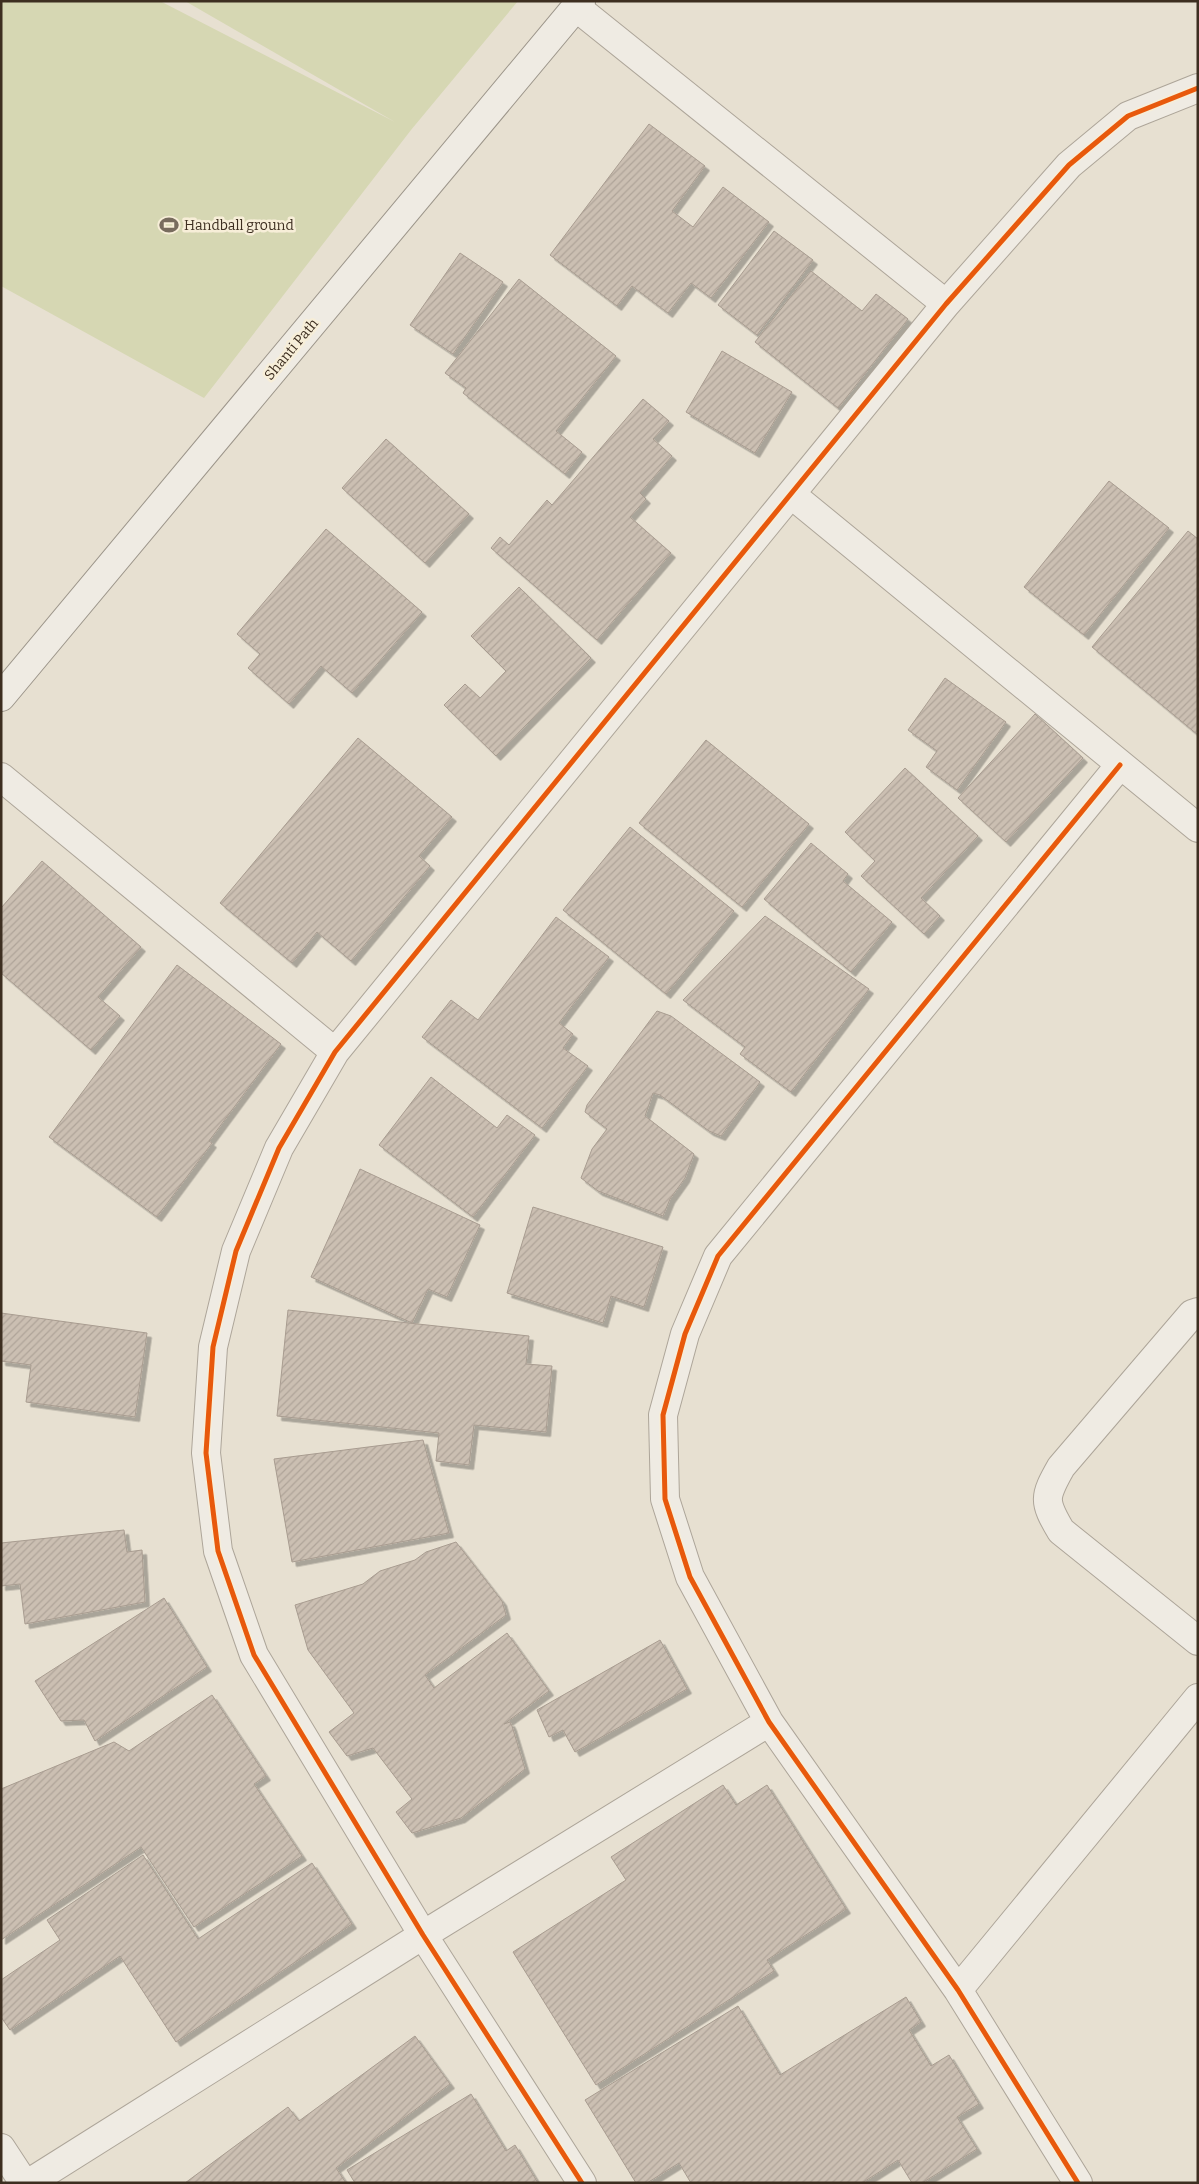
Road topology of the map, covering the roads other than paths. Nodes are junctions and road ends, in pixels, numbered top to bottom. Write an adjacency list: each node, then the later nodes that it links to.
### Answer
1 (579, 4): 3 (street); 5 (street, Shanti Path)
2 (1198, 88): 3 (street)
3 (946, 304): 4 (street)
4 (792, 495): 6 (street); 9 (street)
5 (1, 697)
6 (1120, 765): 8 (street); 13 (street)
7 (1, 777): 9 (street)
8 (1198, 828)
9 (335, 1052): 14 (street)
10 (1198, 1312): 11 (street)
11 (1198, 1641)
12 (1198, 1698): 15 (street)
13 (769, 1722): 14 (street); 15 (street)
14 (423, 1934): 18 (street); 19 (street)
15 (958, 1990): 20 (street)
16 (1, 2148): 17 (street)
17 (24, 2183)
18 (29, 2183)
19 (582, 2183)
20 (1078, 2183)

